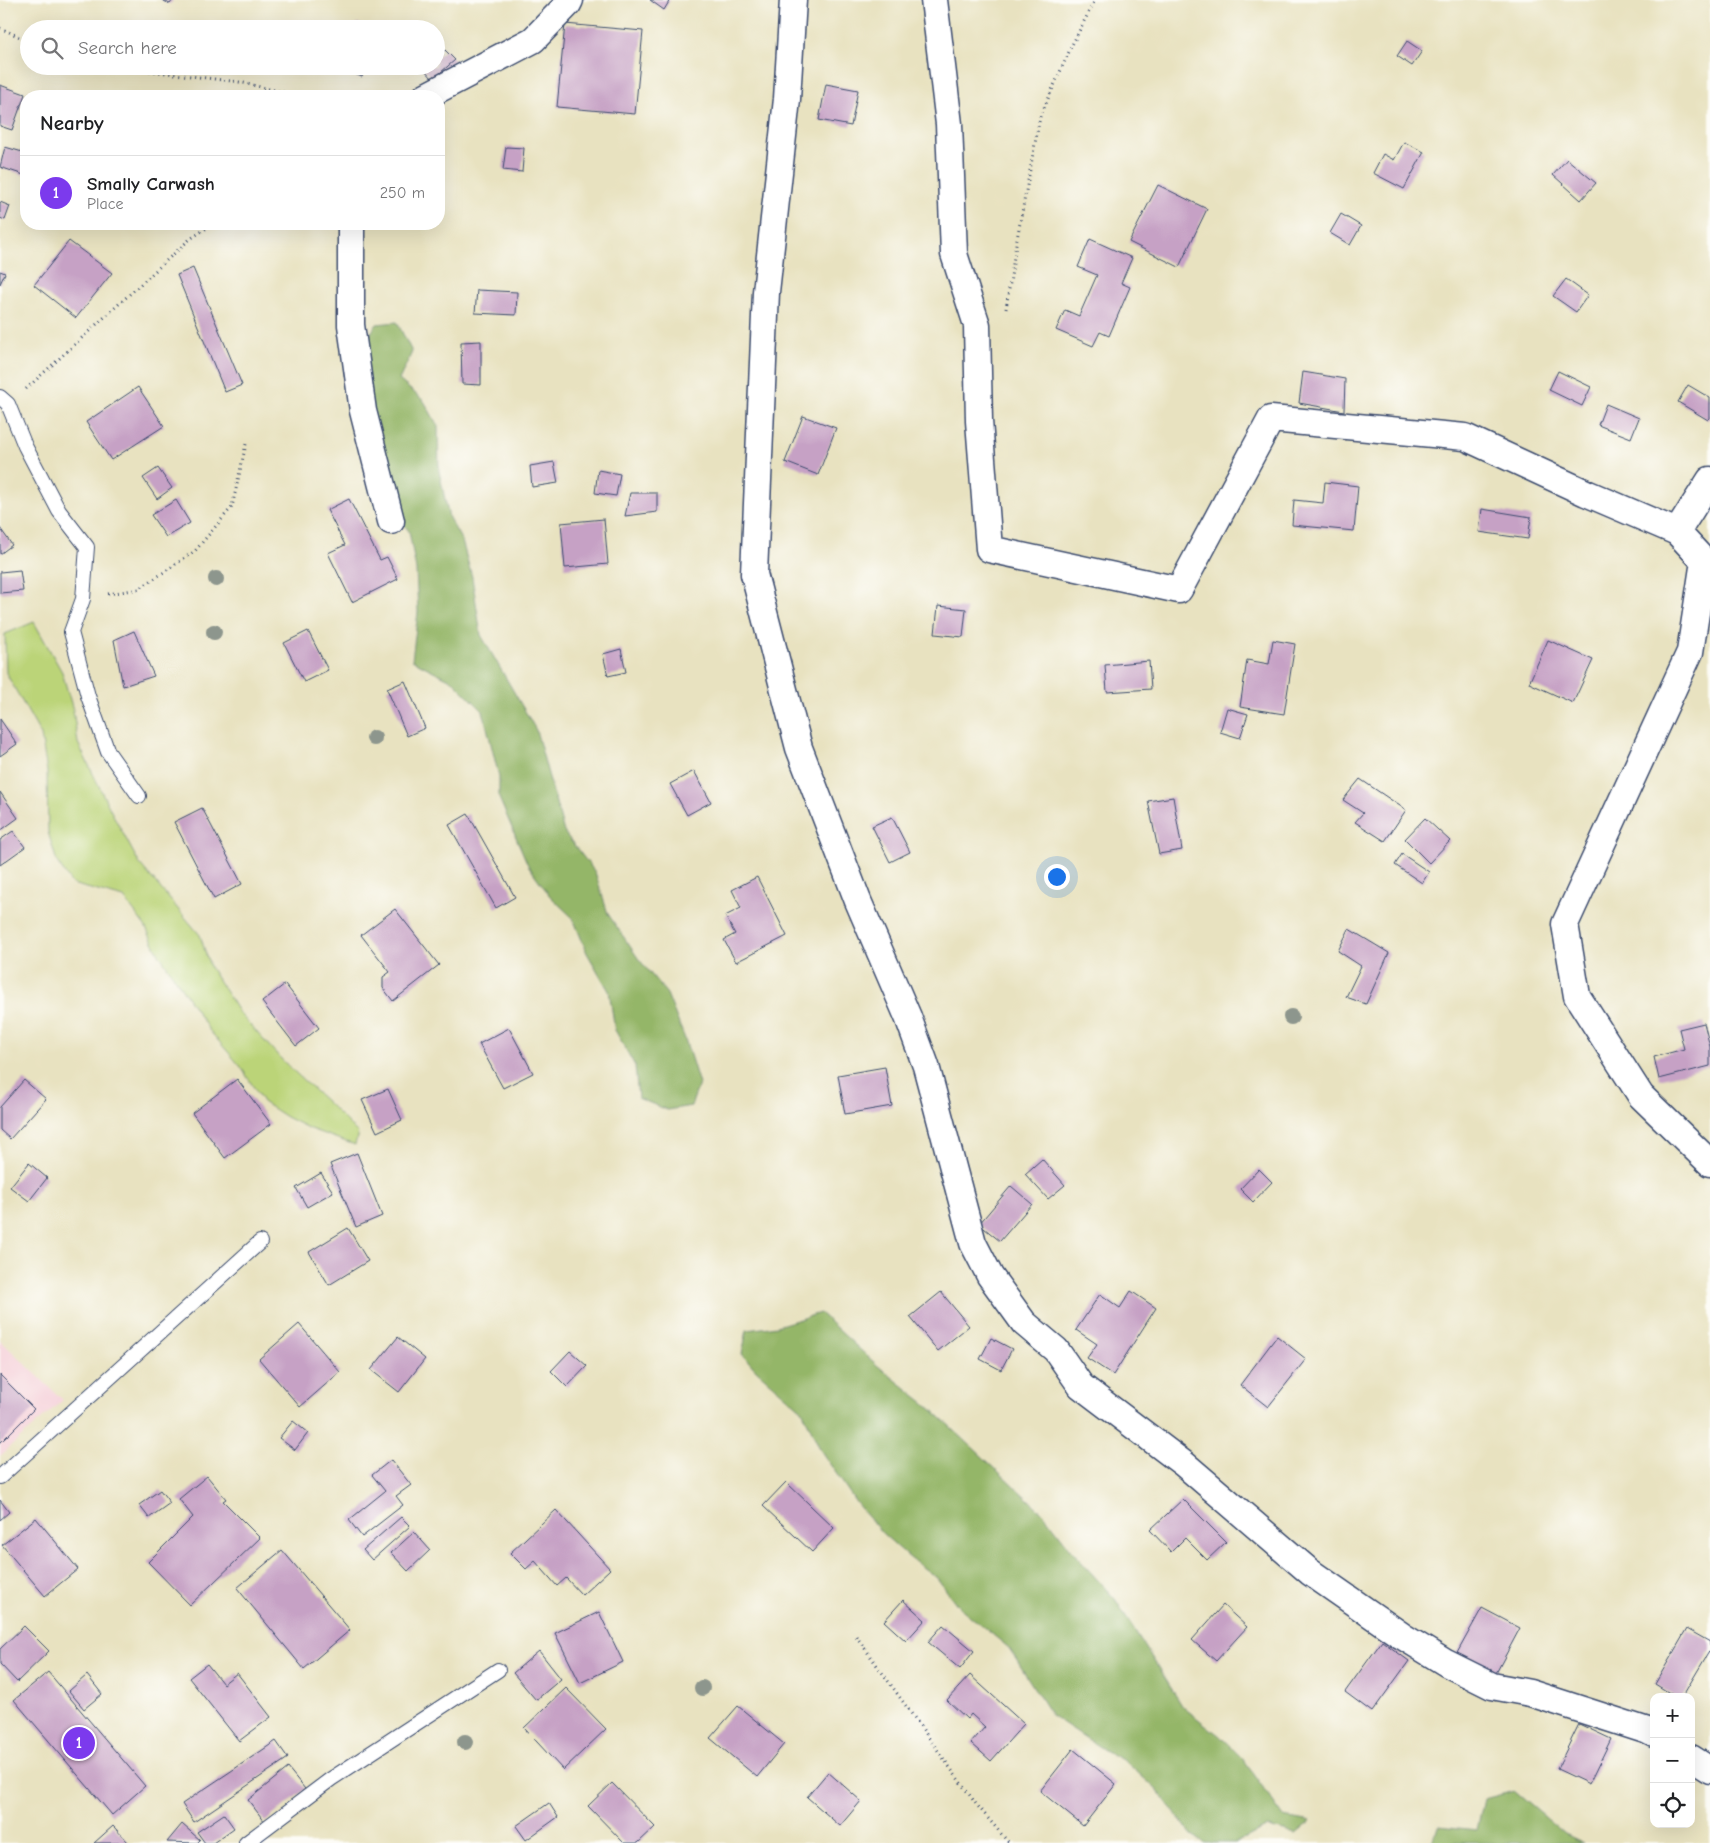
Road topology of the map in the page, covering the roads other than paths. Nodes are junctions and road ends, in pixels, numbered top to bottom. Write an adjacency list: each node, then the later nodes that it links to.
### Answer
1 (570, 0): 4 (street)
2 (793, 0): 15 (street)
3 (934, 0): 9 (street)
4 (437, 90)
5 (351, 230): 8 (street)
6 (4, 400): 10 (lane)
7 (1710, 480): 9 (street)
8 (391, 522)
9 (1677, 532): 11 (street)
10 (139, 796)
11 (1710, 1164)
12 (260, 1242): 13 (lane)
13 (0, 1478)
14 (498, 1670): 18 (lane)
15 (1650, 1731)
16 (1695, 1761): 17 (street)
17 (1710, 1770)
18 (246, 1843)

